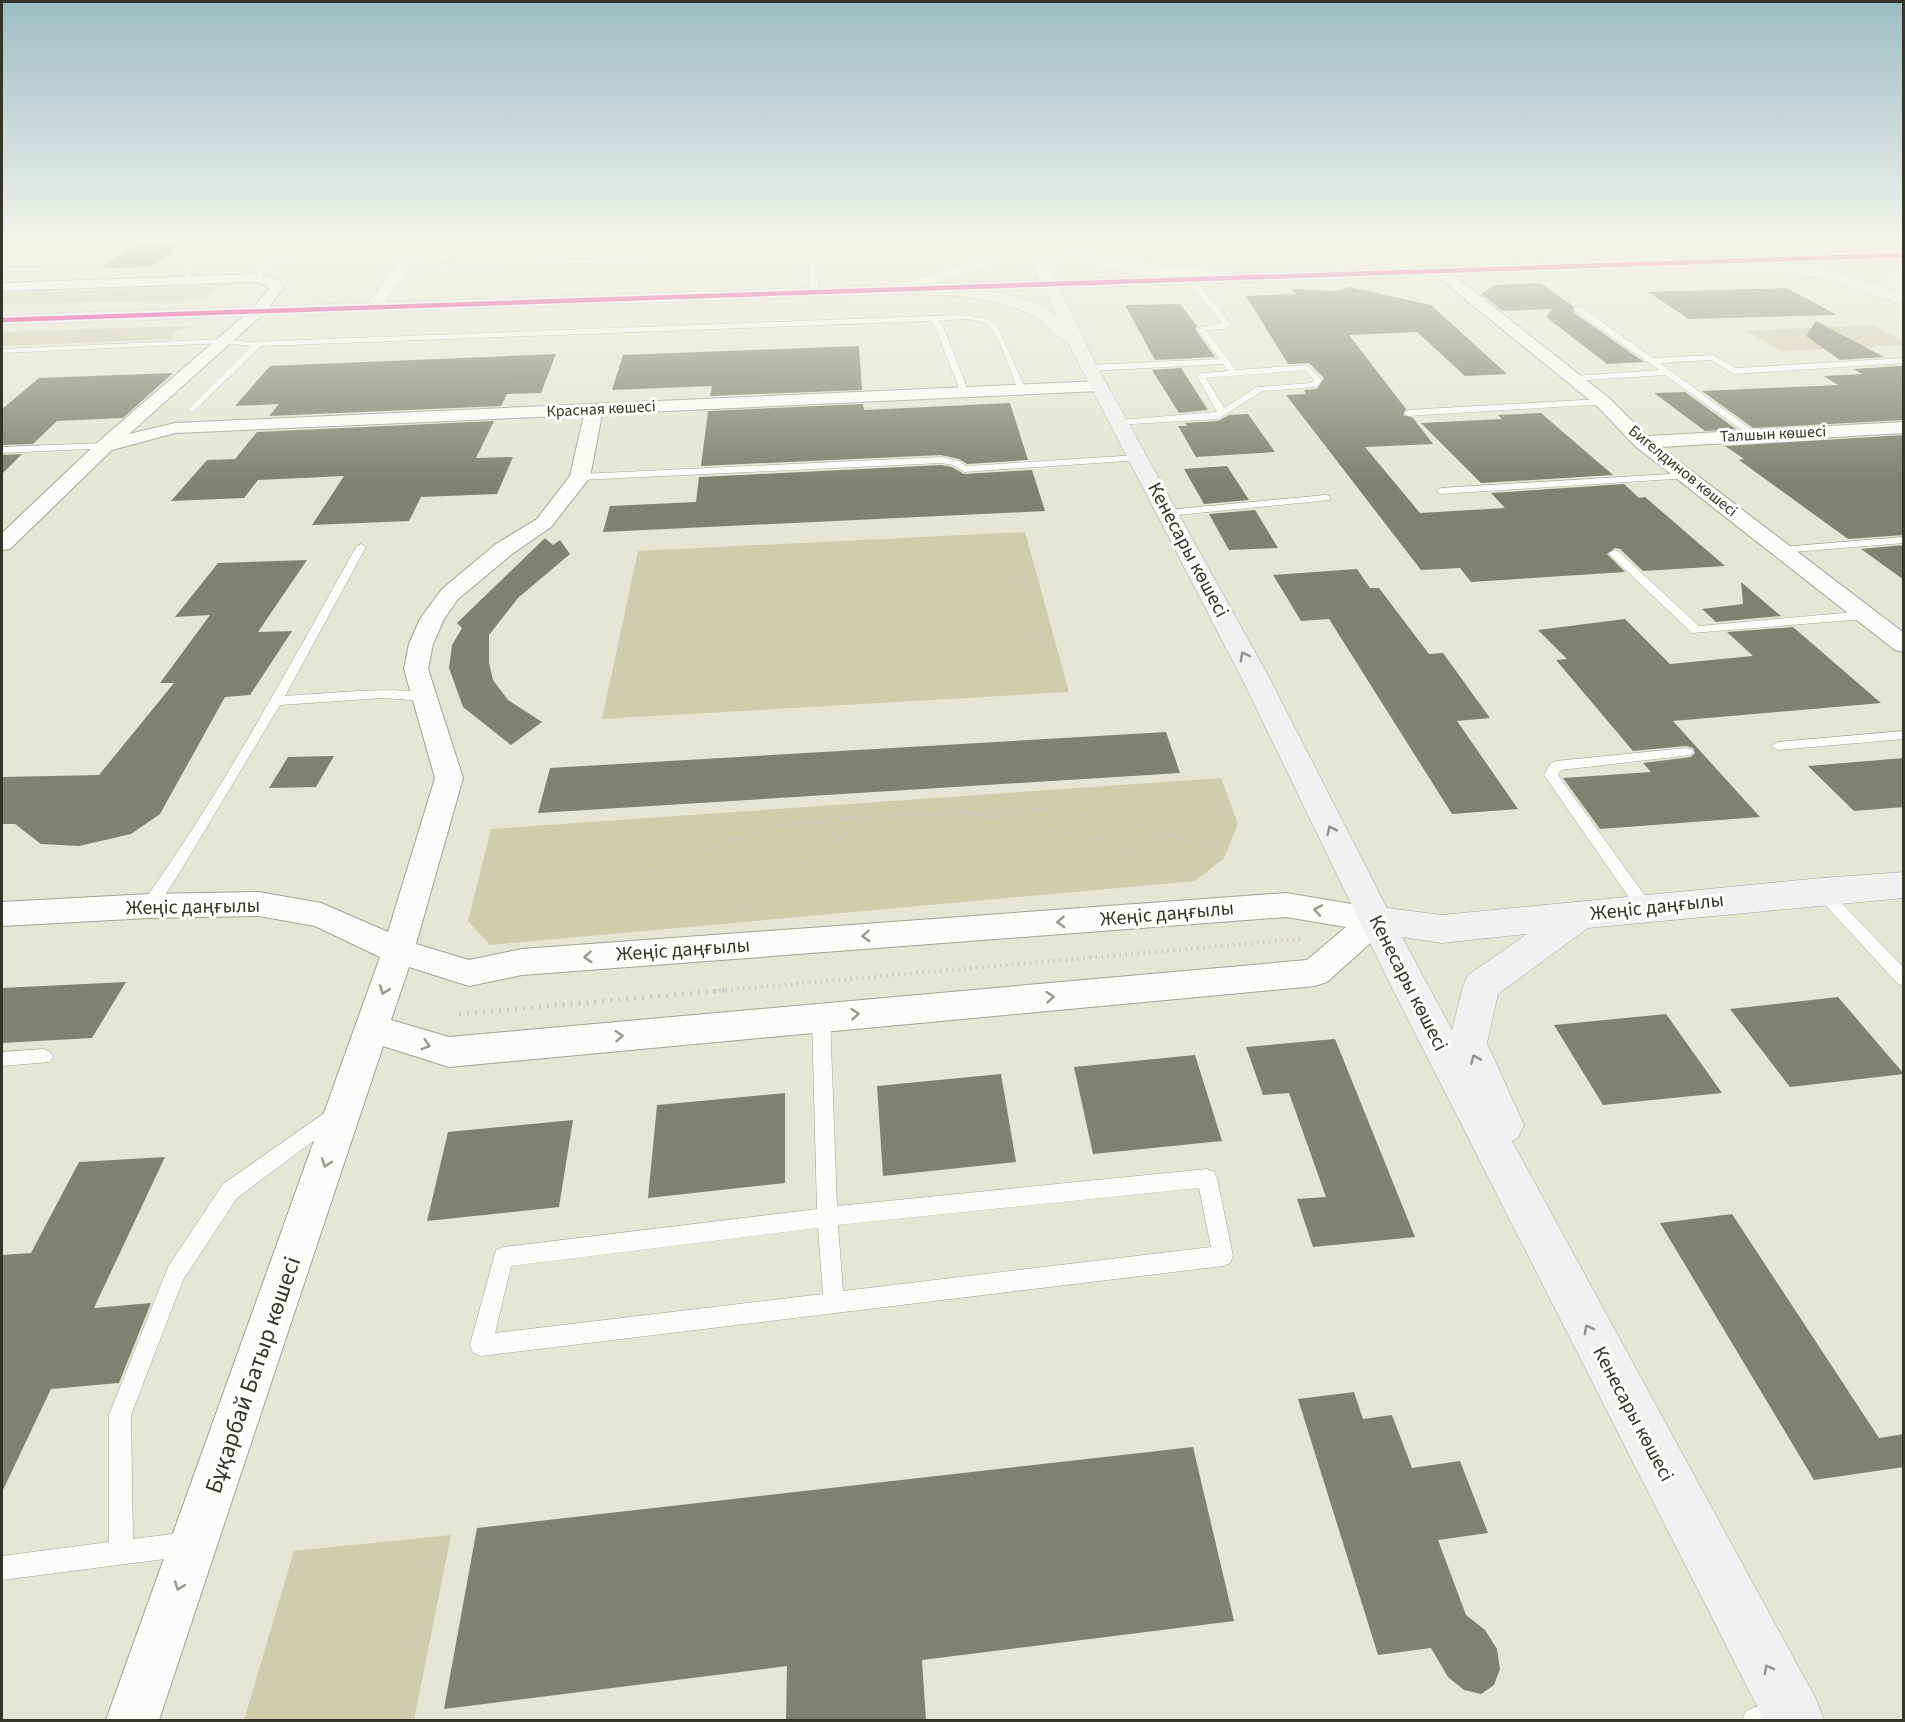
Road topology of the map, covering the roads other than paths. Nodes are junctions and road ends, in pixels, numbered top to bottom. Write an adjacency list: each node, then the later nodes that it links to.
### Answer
1 (246, 321): 14 (street)
2 (878, 321): 10 (lane)
3 (935, 321): 30 (lane)
4 (984, 321): 29 (lane)
5 (1051, 321): 16 (main road)
6 (1067, 321): 16 (main road, Кенесары көшесі)
7 (1225, 321): 23 (lane)
8 (1503, 321): 28 (street, Бигелдинов көшесі)
9 (1595, 321): 24 (lane)
10 (793, 325): 11 (lane); 12 (lane)
11 (636, 331): 13 (lane); 15 (lane)
12 (741, 335)
13 (688, 338)
14 (223, 341): 15 (lane); 17 (lane); 40 (street)
15 (260, 343): 33 (lane)
16 (1077, 343): 27 (main road, Кенесары көшесі)
17 (185, 344): 18 (lane); 19 (lane)
18 (2, 351)
19 (141, 355)
20 (54, 358): 22 (lane)
21 (1904, 360): 24 (lane)
22 (2, 361)
23 (1225, 361): 26 (lane); 27 (lane)
24 (1651, 361): 25 (lane)
25 (1667, 372): 28 (lane); 38 (lane)
26 (1234, 373): 34 (lane); 34 (lane)
27 (1094, 377): 29 (street, Красная көшесі); 36 (main road, Кенесары көшесі)
28 (1575, 379): 31 (street, Бигелдинов көшесі)
29 (1022, 390): 30 (street, Красная көшесі)
30 (965, 393): 32 (street, Красная көшесі)
31 (1603, 402): 35 (lane); 39 (street, Бигелдинов көшесі)
32 (594, 409): 40 (street, Красная көшесі); 44 (street)
33 (192, 410)
34 (1222, 413): 36 (lane)
35 (1408, 413)
36 (1119, 423): 42 (main road, Кенесары көшесі)
37 (1904, 427): 38 (street, Талшын көшесі)
38 (1753, 435): 39 (street, Талшын көшесі)
39 (1642, 442): 43 (street, Бигелдинов көшесі)
40 (105, 446): 41 (lane); 49 (street)
41 (2, 450)
42 (1139, 458): 44 (lane); 47 (main road, Кенесары көшесі)
43 (1686, 476): 45 (lane); 51 (street, Бигелдинов көшесі)
44 (580, 477): 55 (street, Бұқарбай Батыр көшесі)
45 (1441, 491)
46 (1326, 498): 47 (lane)
47 (1167, 513): 66 (main road, Кенесары көшесі, one-way to 47)
48 (1904, 540): 51 (lane)
49 (2, 544)
50 (362, 547): 56 (lane)
51 (1781, 550): 53 (street, Бигелдинов көшесі)
52 (1614, 553): 53 (lane)
53 (1865, 615): 54 (street, Бигелдинов көшесі)
54 (1904, 645)
55 (424, 697): 56 (lane); 67 (street, Бұқарбай Батыр көшесі)
56 (276, 701): 62 (lane)
57 (1904, 735): 58 (lane)
58 (1778, 746)
59 (1686, 752): 63 (lane)
60 (1904, 885): 61 (main road, Жеңіс даңғылы)
61 (1821, 891): 63 (main road, Жеңіс даңғылы); 68 (lane)
62 (149, 906): 64 (street, Жеңіс даңғылы); 67 (street, Жеңіс даңғылы)
63 (1645, 908): 65 (main road, Жеңіс даңғылы)
64 (2, 914)
65 (1579, 915): 66 (main road, Жеңіс даңғылы); 75 (main road, one-way to 65)
66 (1375, 920): 67 (street, Жеңіс даңғылы, one-way to 67); 69 (street, one-way to 66); 75 (main road, Кенесары көшесі)
67 (398, 951): 70 (street, Бұқарбай Батыр көшесі, one-way to 70)
68 (1904, 979)
69 (821, 1017): 70 (street, one-way to 69); 74 (lane)
70 (370, 1028): 73 (street, Бұқарбай Батыр көшесі)
71 (44, 1057): 72 (lane)
72 (2, 1059)
73 (346, 1106): 77 (street, Бұқарбай Батыр көшесі, one-way to 77); 78 (lane)
74 (827, 1217): 76 (lane); 76 (lane); 76 (lane)
75 (1557, 1270): 80 (main road, Кенесары көшесі, one-way to 75)
76 (834, 1303)
77 (194, 1543): 78 (lane); 81 (street, Бұқарбай Батыр көшесі, one-way to 81)
78 (122, 1552): 79 (lane)
79 (2, 1568)
80 (1781, 1719)
81 (132, 1720)

